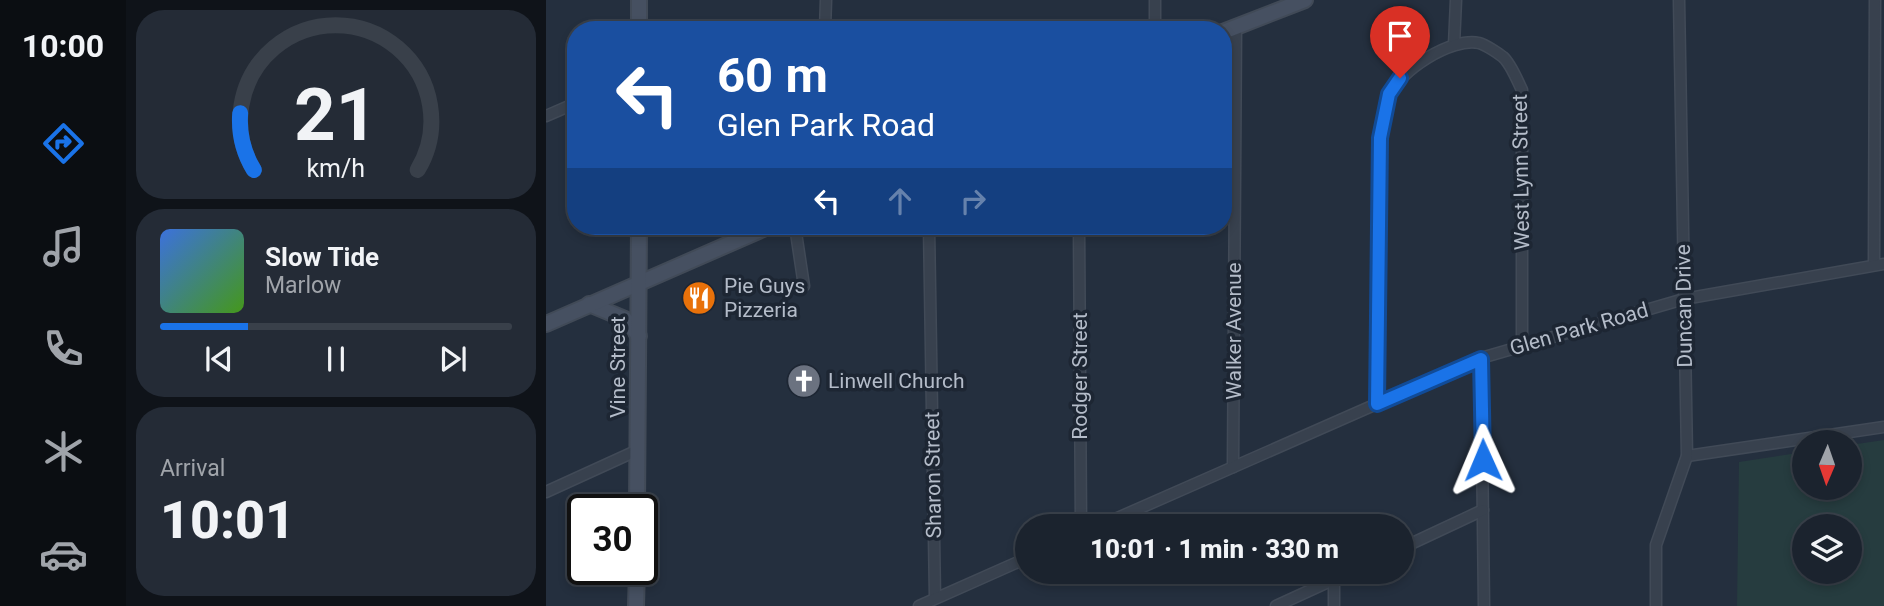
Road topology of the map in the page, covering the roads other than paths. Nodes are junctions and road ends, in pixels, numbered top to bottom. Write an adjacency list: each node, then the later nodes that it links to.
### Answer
1 (639, 0): 8 (main road)
2 (825, 0): 9 (street)
3 (1155, 0): 10 (street)
4 (1456, 0): 12 (street)
5 (1679, 0): 24 (street, Duncan Drive)
6 (1875, 0): 21 (street)
7 (1296, 2): 11 (main road)
8 (639, 21)
9 (825, 21)
10 (1155, 21)
11 (1232, 29)
12 (1454, 45): 28 (street, West Lynn Street); 30 (street)
13 (567, 107): 14 (street)
14 (546, 116)
15 (639, 235): 22 (main road, Vine Street)
16 (749, 235): 22 (main road)
17 (796, 235): 23 (street)
18 (929, 235): 45 (street, Sharon Street)
19 (1079, 235): 38 (street, Rodger Street)
20 (1231, 235): 34 (street, Walker Avenue)
21 (1879, 265): 24 (street, Glen Park Road)
22 (639, 282): 25 (main road); 27 (main road, Vine Street)
23 (804, 286)
24 (1684, 299): 28 (street, Glen Park Road); 33 (street, Duncan Drive)
25 (589, 304): 26 (main road); 27 (main road)
26 (546, 324)
27 (639, 336): 32 (main road, Vine Street)
28 (1522, 344): 29 (street, Glen Park Road)
29 (1481, 359): 30 (street, Glen Park Road); 37 (street)
30 (1377, 404): 34 (street, Glen Park Road)
31 (1884, 427): 33 (street)
32 (638, 450): 35 (street); 36 (main road, Vine Street)
33 (1687, 456): 51 (street, Duncan Drive)
34 (1233, 467): 39 (street, Glen Park Road)
35 (546, 492)
36 (637, 494)
37 (1483, 510): 40 (street); 50 (street)
38 (1080, 514)
39 (1126, 514)
40 (1414, 542)
41 (1015, 563): 45 (street)
42 (1325, 584): 48 (street)
43 (1334, 584): 49 (street)
44 (637, 585): 46 (main road)
45 (935, 598): 47 (street)
46 (636, 606)
47 (919, 606)
48 (1276, 606)
49 (1334, 606)
50 (1484, 606)
51 (1656, 606)

